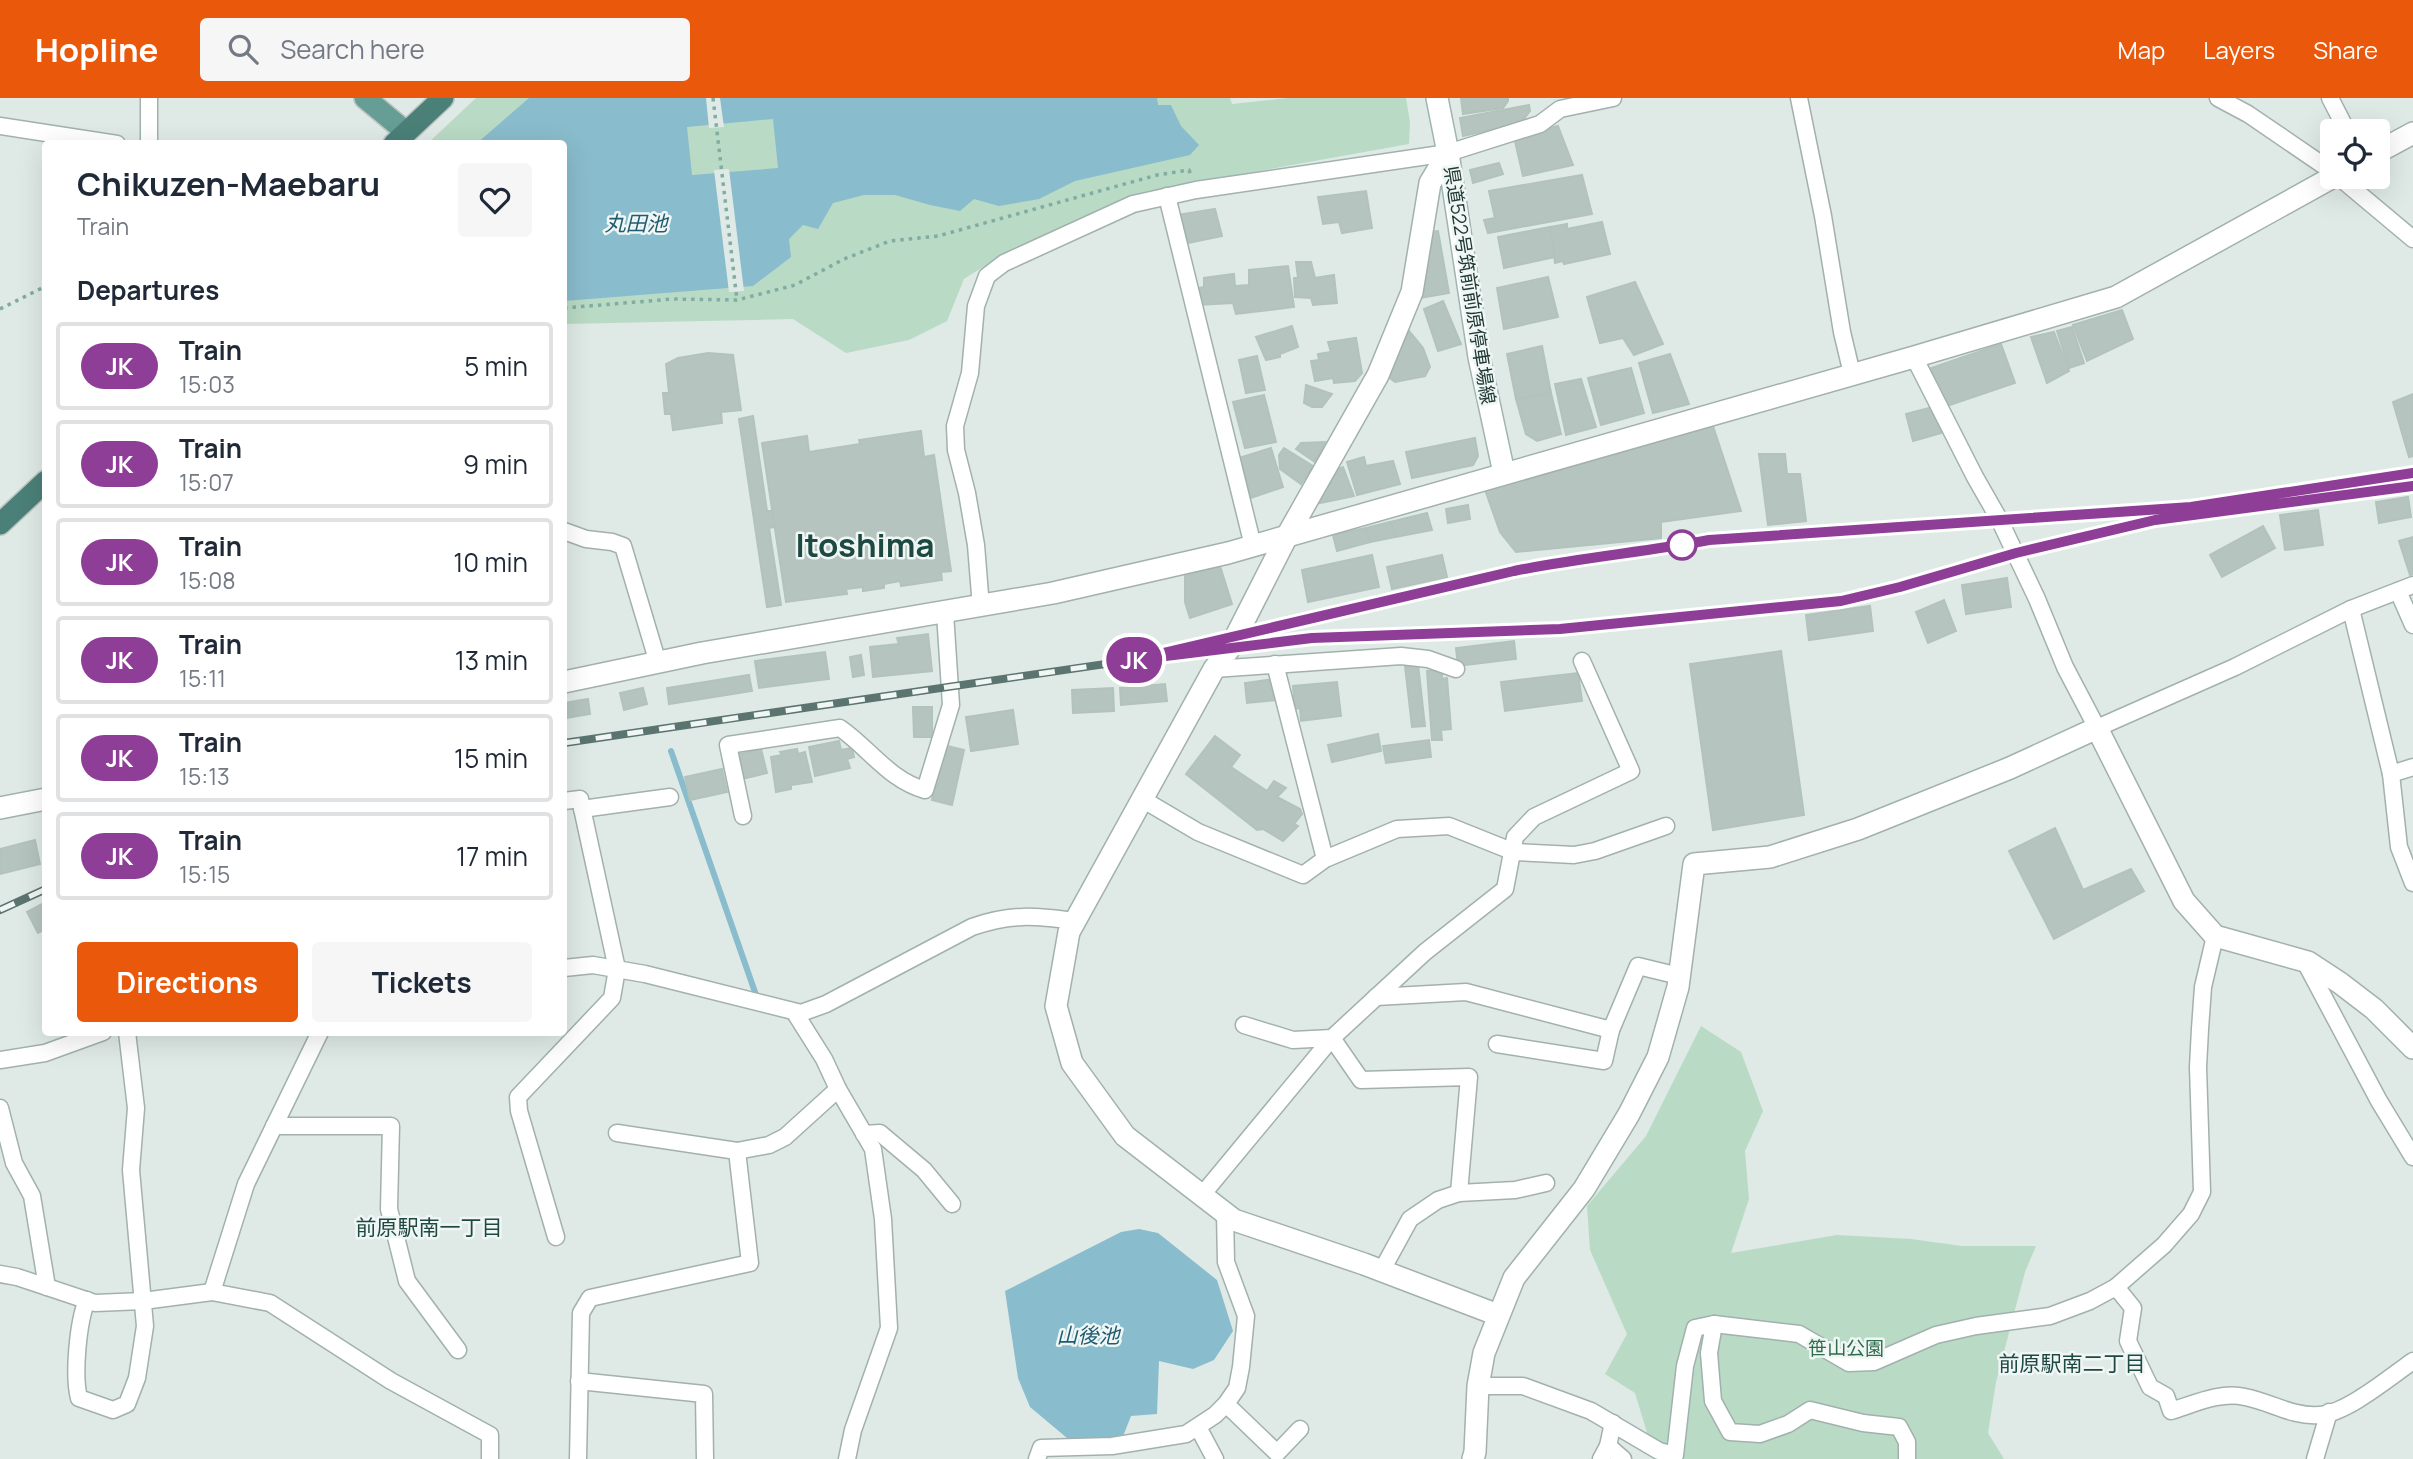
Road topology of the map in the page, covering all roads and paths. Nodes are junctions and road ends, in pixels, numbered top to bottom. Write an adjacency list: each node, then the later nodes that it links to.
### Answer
1 (149, 98): 15 (street)
2 (365, 98): 13 (main road)
3 (443, 98): 13 (highway)
4 (713, 98): 25 (path)
5 (1437, 98): 17 (street, 県道522号筑前前原停車場線)
6 (1612, 98): 17 (street)
7 (1800, 98): 29 (street)
8 (2218, 98): 18 (street)
9 (2330, 98): 10 (street)
10 (2341, 119)
11 (0, 126): 14 (street)
12 (2413, 133): 16 (street)
13 (400, 138)
14 (91, 140)
15 (149, 140)
16 (2390, 145)
17 (1448, 153): 21 (street); 30 (street, 県道522号筑前前原停車場線); 34 (street)
18 (2320, 165)
19 (2320, 181): 28 (street)
20 (2354, 189): 23 (street)
21 (1196, 190): 22 (street); 25 (path)
22 (1167, 196): 35 (street); 37 (street)
23 (2413, 239)
24 (42, 288): 26 (path)
25 (737, 300): 27 (path)
26 (0, 309)
27 (567, 309)
28 (1914, 357): 29 (street); 47 (street)
29 (1852, 374): 30 (street)
30 (1504, 473): 34 (street)
31 (42, 485): 32 (highway)
32 (0, 524)
33 (567, 532): 42 (street)
34 (1287, 536): 35 (street); 44 (street)
35 (1253, 545): 37 (street)
36 (2406, 588): 38 (street); 40 (street)
37 (981, 607): 39 (street)
38 (2351, 609): 47 (street); 49 (street)
39 (945, 613): 42 (street); 56 (street)
40 (2413, 625)
41 (1582, 661): 58 (street)
42 (659, 663): 46 (street)
43 (1275, 664): 44 (street); 45 (street); 59 (street)
44 (1214, 669): 51 (street)
45 (1456, 669)
46 (567, 681)
47 (2098, 728): 62 (street); 66 (street)
48 (2413, 767): 49 (street)
49 (2391, 774): 60 (street)
50 (670, 797): 55 (street)
51 (1142, 799): 59 (street); 61 (street)
52 (42, 800): 54 (street)
53 (567, 801): 55 (street)
54 (0, 808)
55 (582, 809): 65 (street)
56 (743, 816)
57 (1666, 826): 58 (street)
58 (1514, 852): 59 (street); 67 (street)
59 (1325, 859)
60 (2413, 883)
61 (1075, 920): 68 (street); 87 (street)
62 (2215, 936): 63 (street); 94 (street)
63 (2304, 960): 76 (street); 84 (street)
64 (567, 968): 65 (street)
65 (617, 969): 68 (street); 90 (street)
66 (1679, 976): 70 (street); 98 (street)
67 (1376, 997): 70 (street); 74 (street)
68 (795, 1013): 78 (street)
69 (1244, 1025): 74 (street)
70 (1611, 1030): 75 (street)
71 (92, 1036): 77 (street)
72 (127, 1036): 97 (street)
73 (318, 1036): 80 (street)
74 (1332, 1038): 86 (street); 87 (street)
75 (1497, 1044)
76 (2413, 1048)
77 (0, 1060)
78 (838, 1089): 82 (street); 83 (street)
79 (0, 1108): 93 (street)
80 (274, 1126): 95 (street); 100 (street)
81 (617, 1133): 83 (street)
82 (864, 1134): 88 (street); 113 (street)
83 (737, 1151): 102 (street)
84 (2413, 1157)
85 (1546, 1183): 86 (street)
86 (1459, 1193): 91 (street)
87 (1202, 1195): 89 (street)
88 (952, 1204)
89 (1225, 1213): 91 (street); 104 (street)
90 (556, 1237)
91 (1382, 1270): 98 (street)
92 (0, 1274): 93 (street)
93 (47, 1287): 96 (street)
94 (2116, 1287): 99 (street); 105 (street)
95 (212, 1292): 97 (street); 110 (street)
96 (87, 1300): 97 (street); 97 (street)
97 (143, 1301)
98 (1498, 1315): 103 (street)
99 (1714, 1324): 106 (street); 118 (street)
100 (458, 1350)
101 (2413, 1361): 105 (street)
102 (579, 1381): 111 (street); 112 (street)
103 (1478, 1386): 106 (street); 116 (street)
104 (1226, 1405): 107 (street); 108 (street)
105 (2329, 1412): 119 (street)
106 (1613, 1423): 109 (street)
107 (1198, 1427): 114 (street); 115 (street)
108 (1300, 1429)
109 (1605, 1452): 117 (street)
110 (490, 1459)
111 (578, 1459)
112 (705, 1459)
113 (847, 1459)
114 (1037, 1459)
115 (1214, 1459)
116 (1473, 1459)
117 (1623, 1459)
118 (1907, 1459)
119 (2315, 1459)

